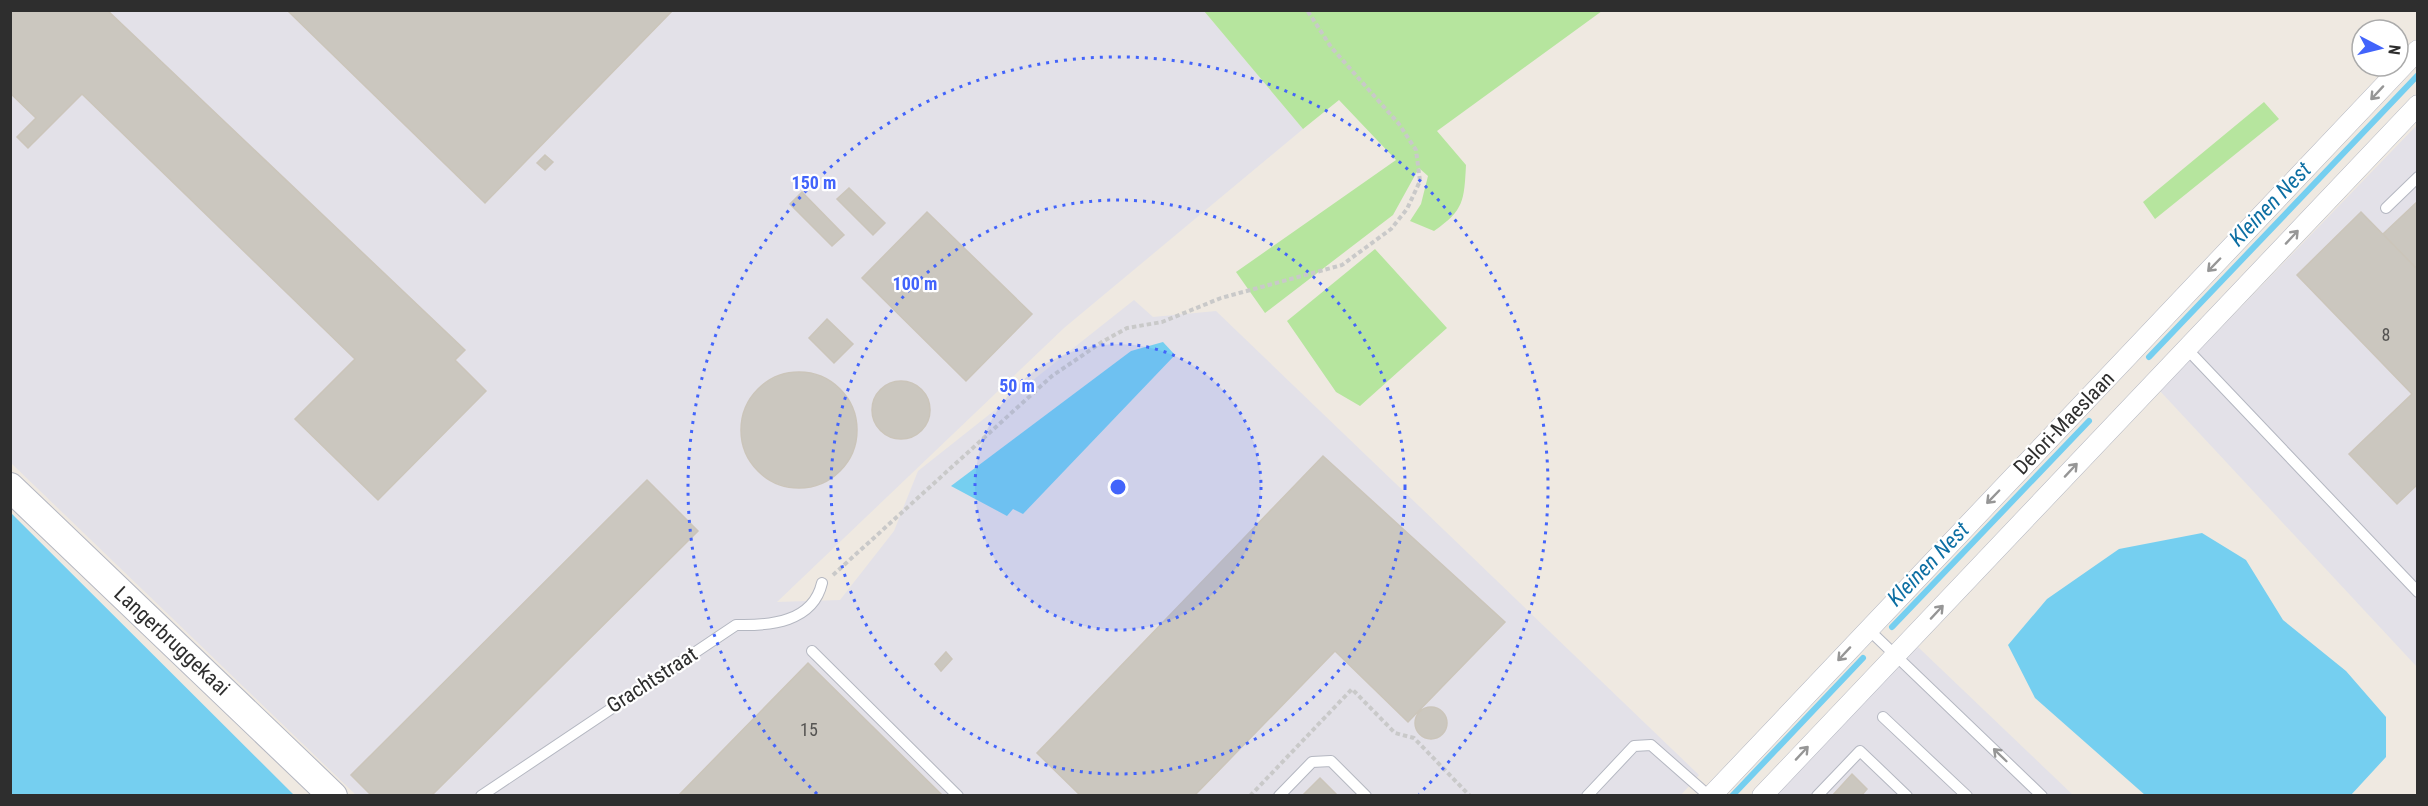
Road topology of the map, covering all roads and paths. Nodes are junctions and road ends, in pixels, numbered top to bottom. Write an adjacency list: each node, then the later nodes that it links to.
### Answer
1 (1307, 10): 8 (path)
2 (2418, 50): 10 (street, Delori-Maeslaan, one-way to 10)
3 (2418, 105): 6 (street, Delori-Maeslaan, one-way to 3)
4 (2418, 177): 5 (lane)
5 (2386, 208)
6 (2186, 348): 9 (lane); 12 (street, Delori-Maeslaan, one-way to 6)
7 (10, 487): 14 (main road, Langerbruggekaai)
8 (822, 584): 15 (lane, Grachtstraat)
9 (2418, 592)
10 (1868, 629): 12 (lane); 22 (street, Delori-Maeslaan, one-way to 22)
11 (812, 651): 16 (lane)
12 (1896, 655): 23 (street, Delori-Maeslaan, one-way to 12); 27 (lane, one-way to 12)
13 (1883, 717): 26 (lane)
14 (333, 795)
15 (481, 795)
16 (958, 795)
17 (1250, 795): 20 (path)
18 (1279, 795): 19 (lane)
19 (1366, 795)
20 (1470, 795)
21 (1587, 795): 22 (lane)
22 (1710, 795)
23 (1762, 795)
24 (1817, 795): 25 (lane)
25 (1907, 795)
26 (1967, 795)
27 (2042, 795)

